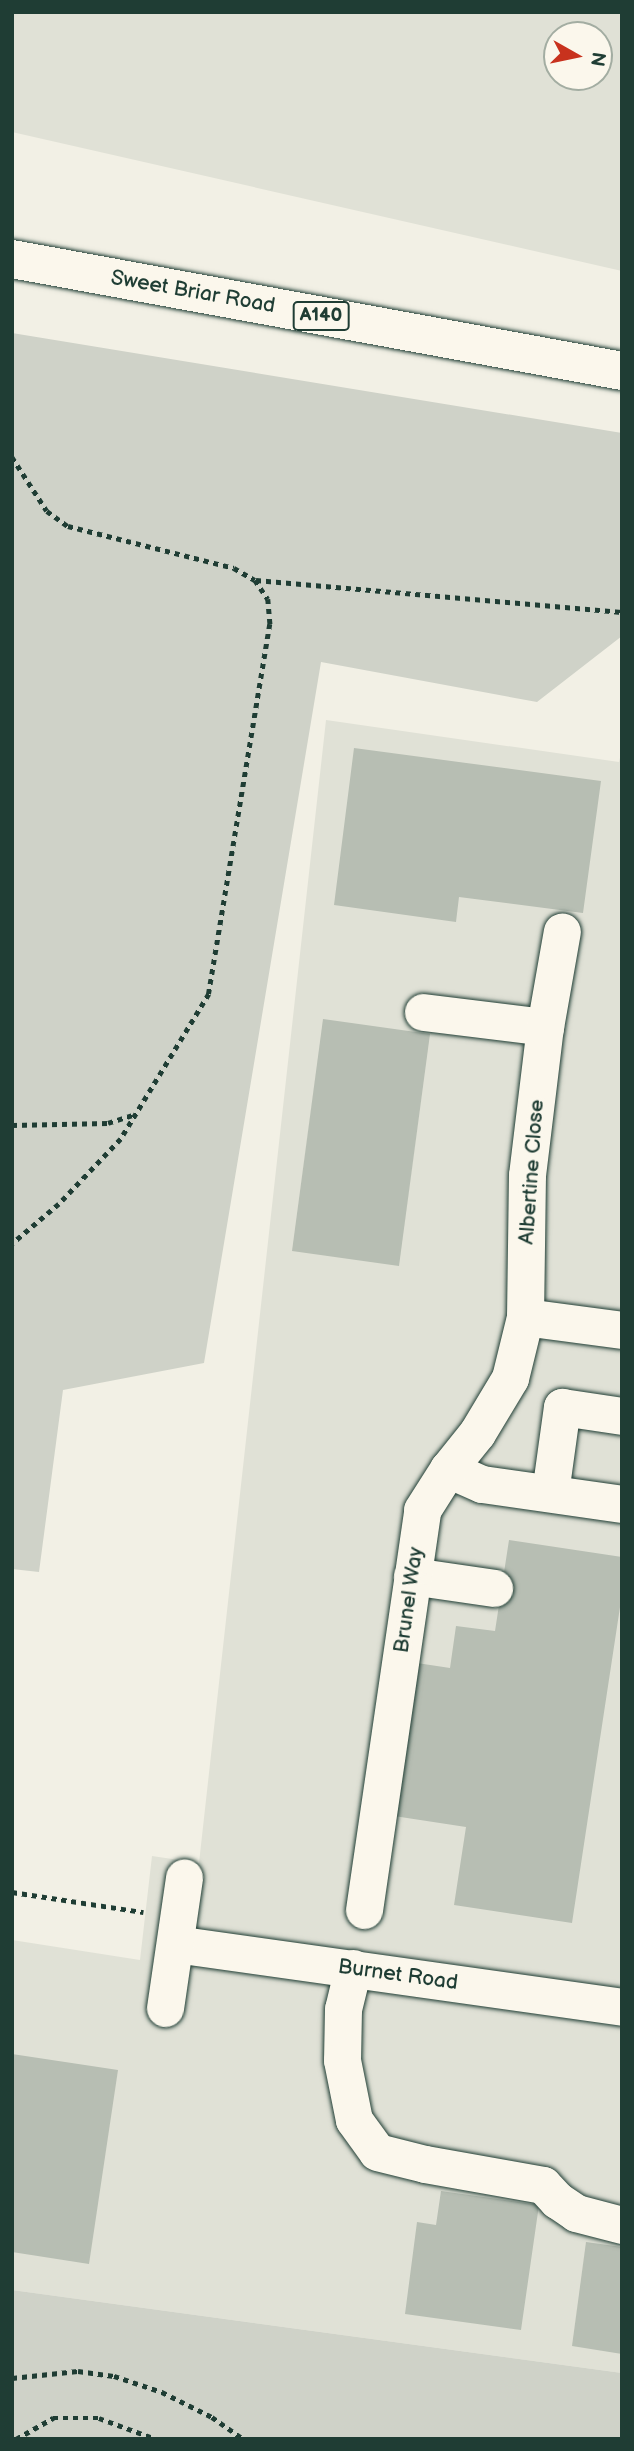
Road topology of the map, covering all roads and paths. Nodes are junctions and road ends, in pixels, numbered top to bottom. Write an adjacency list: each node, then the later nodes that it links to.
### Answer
1 (16, 260): 2 (highway, Sweet Briar Road / A140)
2 (622, 371)
3 (12, 457): 4 (path)
4 (255, 580): 5 (path); 9 (path)
5 (622, 612)
6 (562, 931): 8 (street, Albertine Close)
7 (423, 1012): 8 (street)
8 (545, 1027): 12 (street, Albertine Close)
9 (137, 1113): 10 (path); 11 (path)
10 (12, 1125)
11 (12, 1244)
12 (525, 1317): 13 (street); 15 (street, Brunel Way)
13 (622, 1330)
14 (622, 1416): 16 (street)
15 (448, 1469): 16 (street); 18 (street, Brunel Way)
16 (550, 1493): 17 (street)
17 (622, 1504)
18 (412, 1576): 19 (street); 22 (street, Brunel Way)
19 (494, 1588)
20 (184, 1877): 23 (street)
21 (12, 1892): 23 (path)
22 (364, 1910)
23 (177, 1931): 24 (street, Burnet Road); 26 (street)
24 (353, 1968): 25 (street, Burnet Road); 27 (street)
25 (622, 2007)
26 (165, 2008)
27 (622, 2225)
28 (12, 2378): 31 (path)
29 (16, 2439): 30 (path)
30 (156, 2439)
31 (243, 2439)

